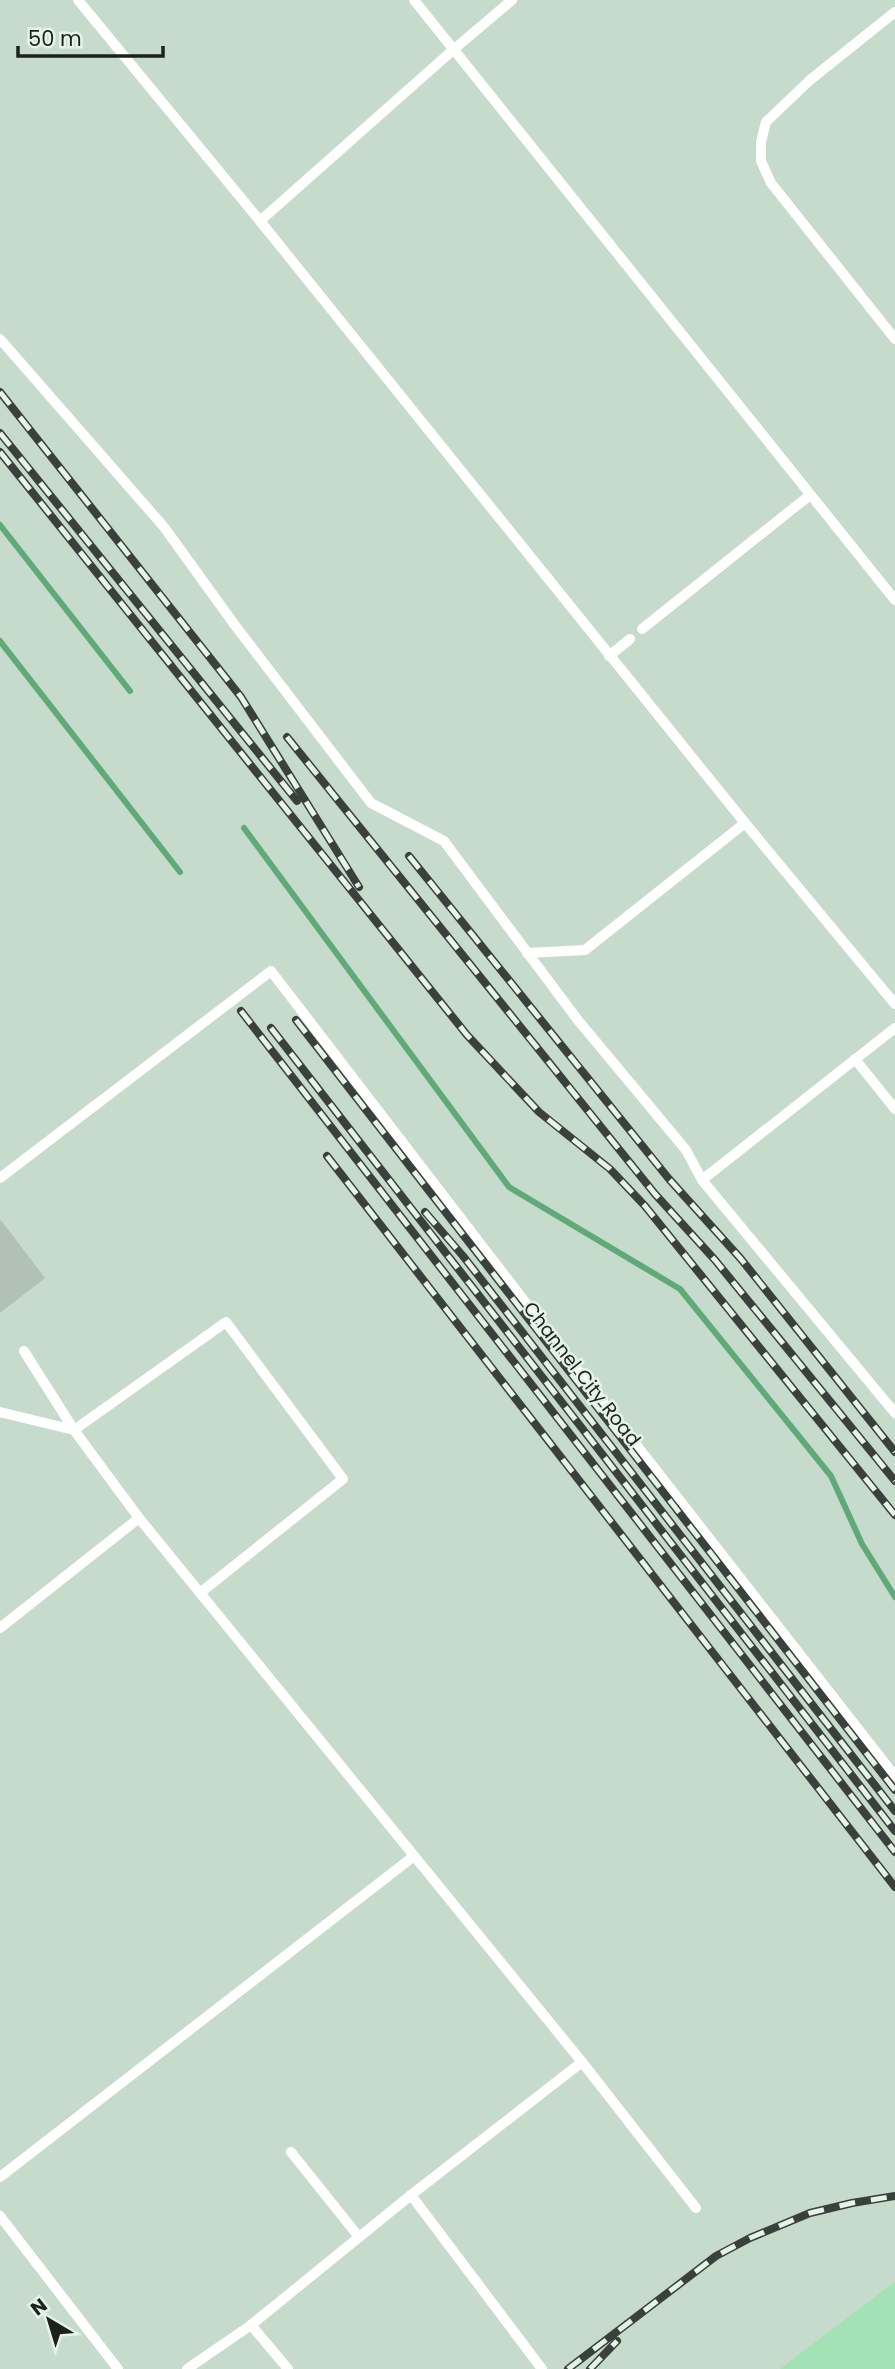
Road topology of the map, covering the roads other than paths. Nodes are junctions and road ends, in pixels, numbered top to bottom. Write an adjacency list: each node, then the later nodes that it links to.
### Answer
1 (78, 0): 6 (lane)
2 (414, 0): 5 (lane)
3 (512, 0): 5 (lane)
4 (895, 12): 7 (lane)
5 (453, 50): 6 (lane); 9 (lane)
6 (260, 222): 13 (lane)
7 (895, 339)
8 (0, 340): 15 (lane)
9 (810, 495): 10 (lane); 11 (lane)
10 (895, 600)
11 (642, 629)
12 (630, 639): 13 (lane)
13 (609, 656): 14 (lane)
14 (745, 823): 15 (lane); 16 (lane)
15 (527, 953): 22 (lane)
16 (895, 1004)
17 (895, 1028): 18 (lane)
18 (890, 1039): 19 (lane)
19 (855, 1059): 20 (lane); 22 (lane)
20 (895, 1109)
21 (0, 1178): 30 (lane, Channel City Road)
22 (702, 1180): 25 (lane)
23 (24, 1351): 26 (lane)
24 (0, 1412): 26 (lane)
25 (895, 1413)
26 (74, 1430): 27 (lane); 28 (lane)
27 (139, 1518): 28 (lane); 29 (lane)
28 (200, 1593): 31 (lane)
29 (0, 1628)
30 (895, 1776)
31 (414, 1856): 32 (lane); 34 (lane)
32 (582, 2062): 35 (lane); 36 (lane)
33 (291, 2152): 38 (lane)
34 (0, 2177)
35 (411, 2195): 38 (lane); 43 (lane)
36 (696, 2208)
37 (0, 2216): 40 (lane)
38 (359, 2237): 39 (lane)
39 (251, 2325): 41 (lane); 42 (lane)
40 (118, 2369)
41 (187, 2369)
42 (289, 2369)
43 (542, 2369)

